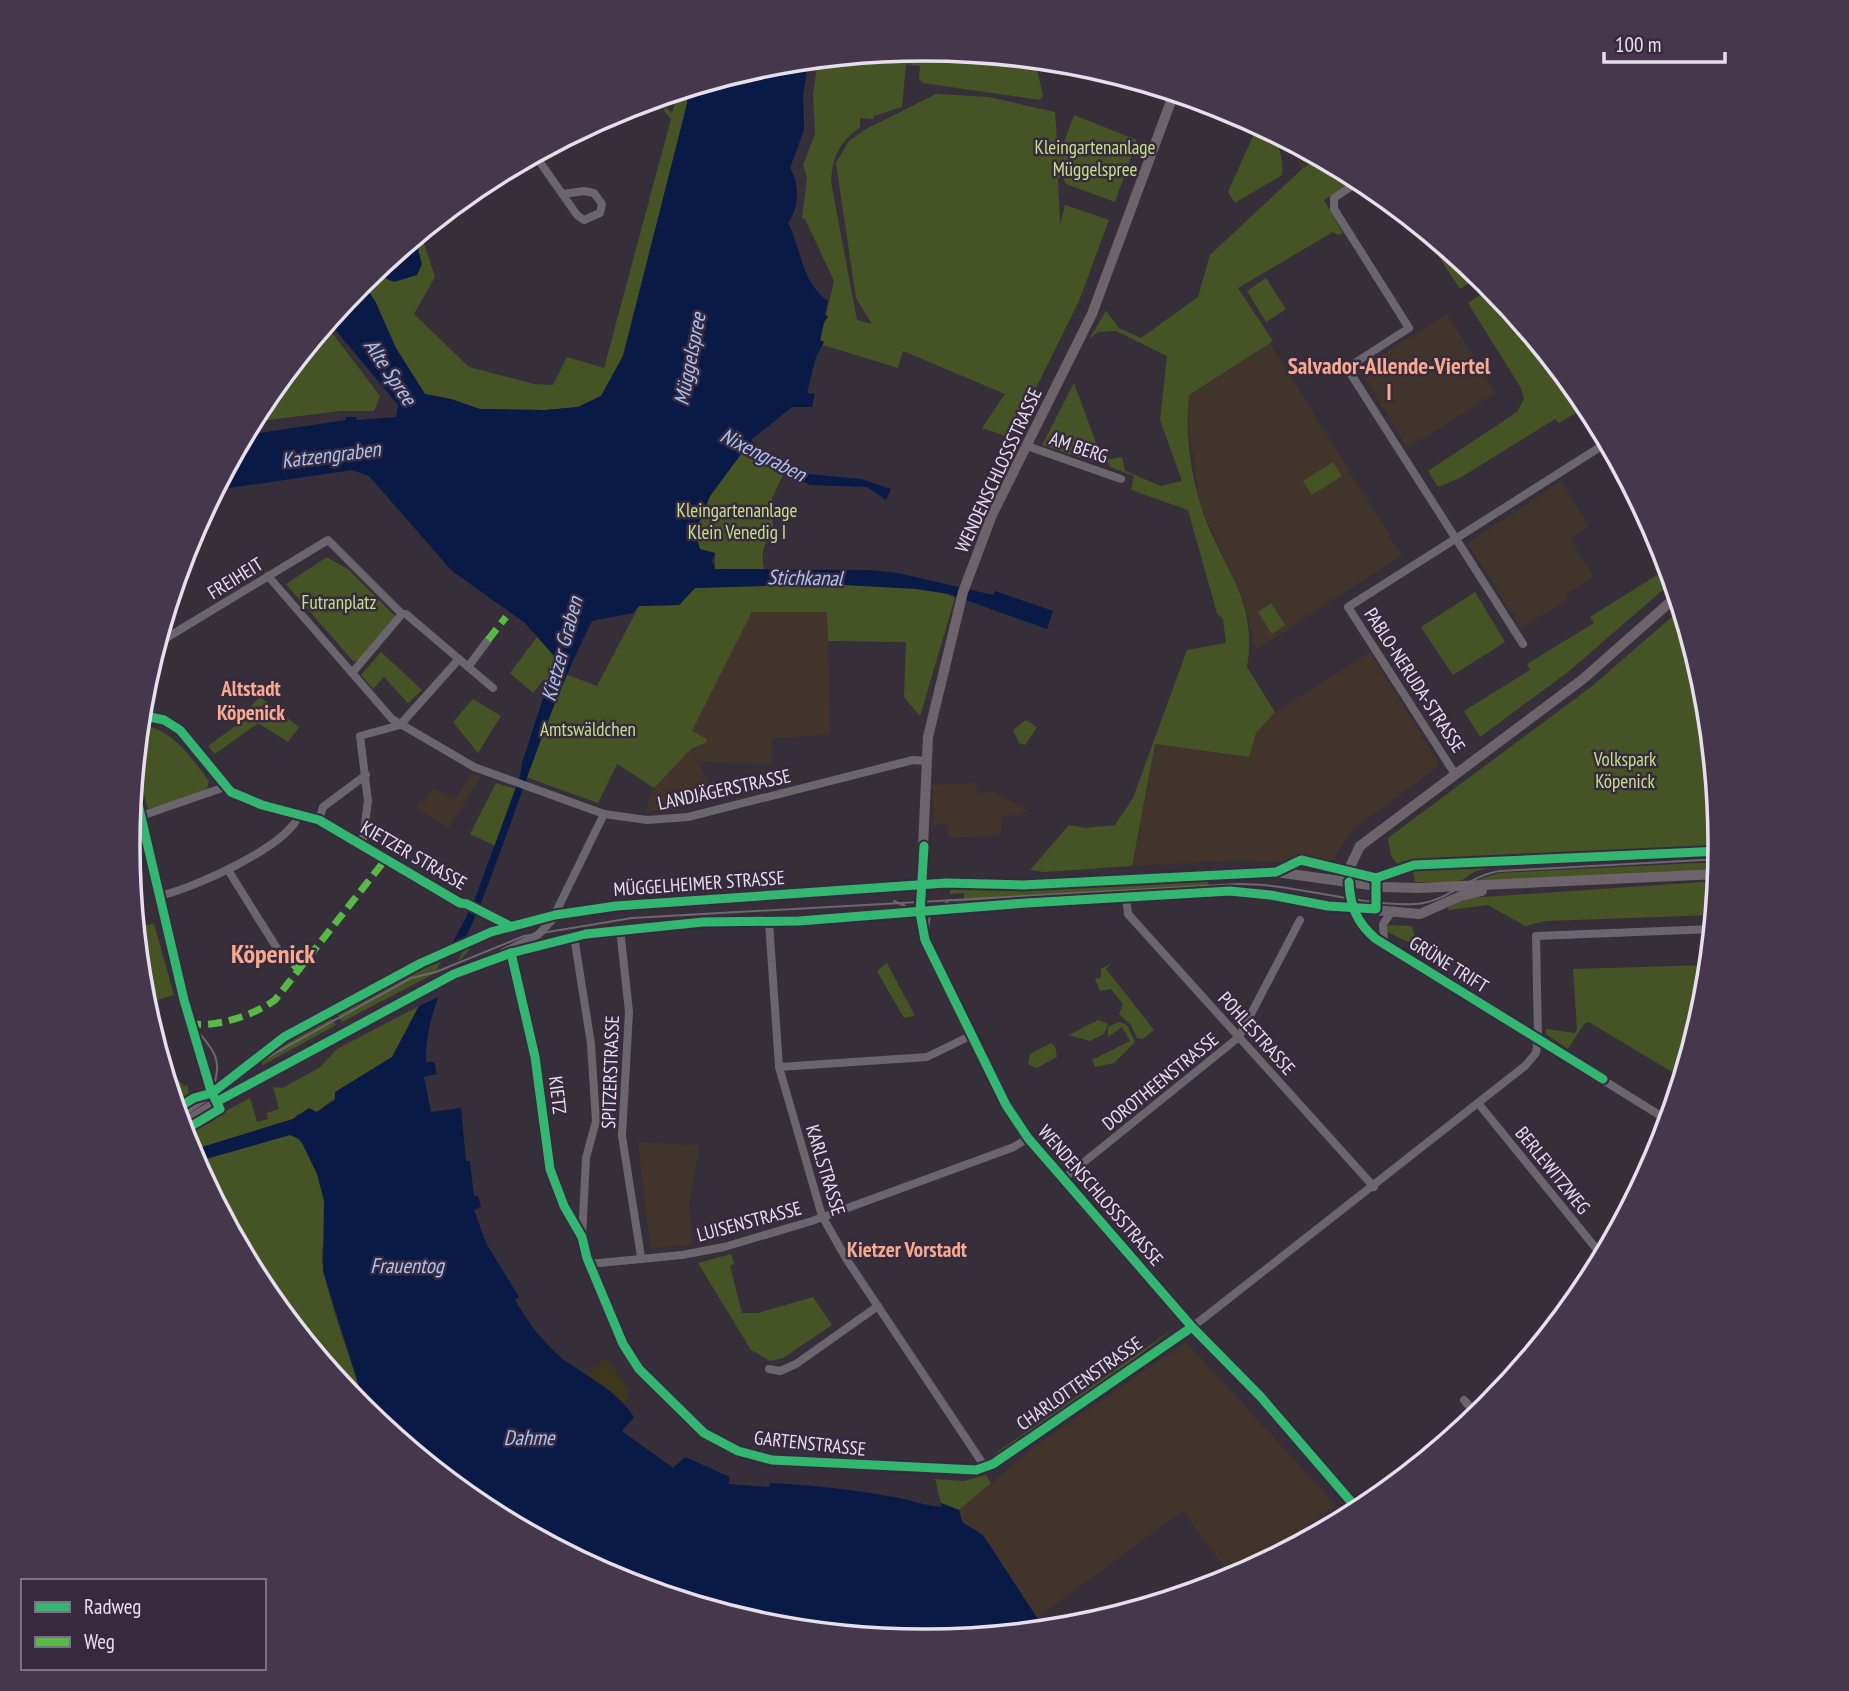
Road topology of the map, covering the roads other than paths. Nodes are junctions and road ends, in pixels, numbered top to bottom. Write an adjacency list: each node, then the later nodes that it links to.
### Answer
1 (1171, 101): 5 (main road, WENDENSCHLOSSSTRASSE)
2 (540, 162): 4 (street)
3 (1350, 187): 8 (street)
4 (563, 194): 4 (street)
5 (1027, 446): 7 (street, AM BERG); 21 (main road, WENDENSCHLOSSSTRASSE)
6 (1600, 447): 8 (street, PABLO-NERUDA-STRASSE)
7 (1121, 479)
8 (1456, 537): 14 (street); 22 (street, PABLO-NERUDA-STRASSE)
9 (268, 576): 11 (street, FREIHEIT); 12 (street, FREIHEIT); 17 (street, LANDJÄGERSTRASSE)
10 (1670, 602): 22 (main road, PABLO-NERUDA-STRASSE)
11 (402, 614): 15 (street); 17 (street)
12 (169, 636)
13 (488, 640): 16 (street)
14 (1523, 644)
15 (459, 659): 16 (street); 20 (street)
16 (468, 667): 18 (street)
17 (352, 673): 20 (street, LANDJÄGERSTRASSE)
18 (490, 685)
19 (151, 717): 24 (street)
20 (400, 725): 23 (street); 25 (street, LANDJÄGERSTRASSE)
21 (926, 761): 25 (street, LANDJÄGERSTRASSE); 34 (main road, WENDENSCHLOSSSTRASSE)
22 (1455, 774): 33 (main road, PABLO-NERUDA-STRASSE)
23 (366, 775): 28 (street); 29 (street)
24 (225, 787): 26 (street); 27 (street, KIETZER STRASSE)
25 (604, 814): 39 (street)
26 (141, 816): 30 (street)
27 (299, 816): 28 (street, KIETZER STRASSE); 30 (street)
28 (319, 820): 29 (street, KIETZER STRASSE)
29 (362, 846): 42 (street, KIETZER STRASSE)
30 (228, 870): 47 (street)
31 (1708, 874): 32 (main road)
32 (1573, 881): 33 (main road, MÜGGELHEIMER STRASSE); 38 (main road, MÜGGELHEIMER STRASSE)
33 (1349, 882): 34 (main road, MÜGGELHEIMER STRASSE); 36 (main road)
34 (922, 885): 37 (main road, WENDENSCHLOSSSTRASSE); 39 (main road, MÜGGELHEIMER STRASSE)
35 (1126, 897): 36 (main road, MÜGGELHEIMER STRASSE); 37 (main road, MÜGGELHEIMER STRASSE); 51 (street, POHLESTRASSE)
36 (1352, 908): 38 (main road, MÜGGELHEIMER STRASSE); 46 (street, GRÜNE TRIFT)
37 (920, 912): 41 (main road, MÜGGELHEIMER STRASSE); 50 (street, WENDENSCHLOSSSTRASSE)
38 (1391, 913): 46 (street, GRÜNE TRIFT)
39 (555, 915): 42 (main road, MÜGGELHEIMER STRASSE); 49 (street, MÜGGELHEIMER STRASSE)
40 (1300, 920): 51 (street, DOROTHEENSTRASSE)
41 (769, 922): 43 (main road, MÜGGELHEIMER STRASSE); 53 (street, KARLSTRASSE)
42 (510, 926): 55 (main road, MÜGGELHEIMER STRASSE)
43 (620, 929): 45 (main road, MÜGGELHEIMER STRASSE); 64 (street, SPITZERSTRASSE)
44 (1704, 929): 52 (street)
45 (574, 936): 48 (main road, MÜGGELHEIMER STRASSE); 62 (street, GARTENSTRASSE)
46 (1384, 944): 52 (street, GRÜNE TRIFT)
47 (278, 950)
48 (510, 953): 49 (main road, MÜGGELHEIMER STRASSE); 62 (street, KIETZ)
49 (499, 956): 57 (main road, MÜGGELHEIMER STRASSE)
50 (972, 1035): 53 (street); 58 (street, WENDENSCHLOSSSTRASSE)
51 (1240, 1037): 59 (street, DOROTHEENSTRASSE); 60 (street, POHLESTRASSE)
52 (1538, 1039): 54 (street, CHARLOTTENSTRASSE); 56 (street, GRÜNE TRIFT)
53 (779, 1067): 61 (street, KARLSTRASSE)
54 (1478, 1104): 60 (street, CHARLOTTENSTRASSE); 63 (street, BERLEWITZWEG)
55 (186, 1109)
56 (1660, 1116)
57 (190, 1119)
58 (1028, 1138): 59 (street, WENDENSCHLOSSSTRASSE); 61 (street, LUISENSTRASSE)
59 (1063, 1179): 67 (street, WENDENSCHLOSSSTRASSE)
60 (1374, 1187): 67 (street, CHARLOTTENSTRASSE)
61 (821, 1216): 64 (street, LUISENSTRASSE); 66 (street, KARLSTRASSE)
62 (582, 1237): 65 (street, GARTENSTRASSE)
63 (1597, 1249)
64 (641, 1257): 65 (street, LUISENSTRASSE)
65 (589, 1264): 71 (street, GARTENSTRASSE)
66 (878, 1306): 68 (street); 71 (street, KARLSTRASSE)
67 (1192, 1327): 71 (street, CHARLOTTENSTRASSE); 72 (street, WENDENSCHLOSSSTRASSE)
68 (769, 1370)
69 (1464, 1400): 70 (street)
70 (1471, 1408)
71 (985, 1467)
72 (1352, 1503)

